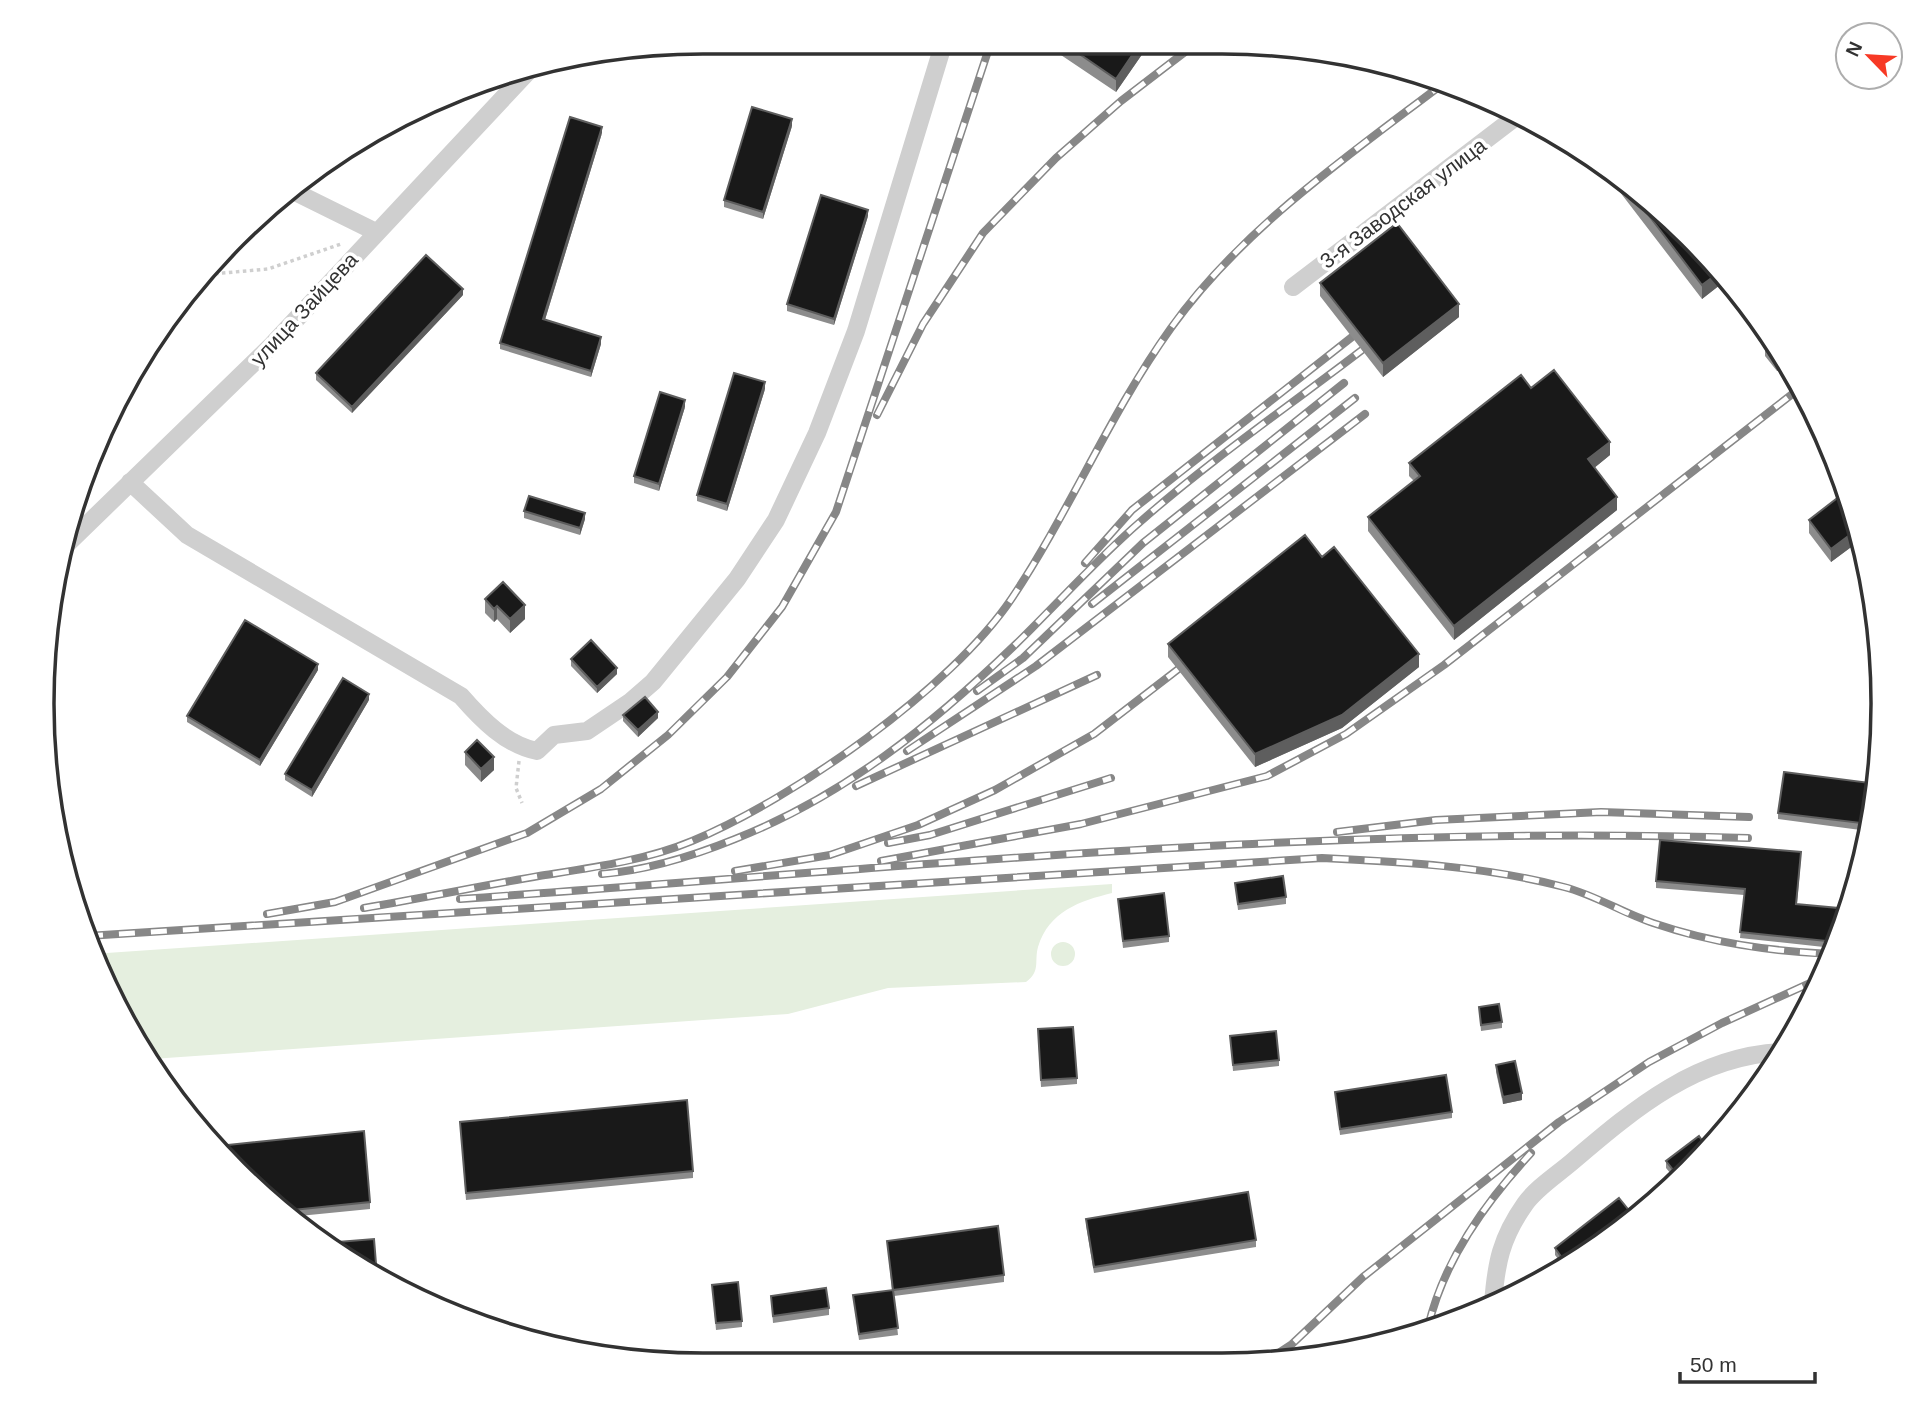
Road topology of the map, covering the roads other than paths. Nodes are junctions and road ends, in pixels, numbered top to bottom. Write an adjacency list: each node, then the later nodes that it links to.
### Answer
1 (940, 54): 7 (street)
2 (517, 82): 5 (street, улица Зайцева)
3 (1510, 121): 6 (street, 3-я Заводская улица)
4 (300, 194): 5 (street)
5 (376, 232): 7 (street, улица Зайцева)
6 (1293, 287)
7 (130, 482): 8 (street, улица Зайцева)
8 (76, 535)
9 (1768, 1054): 10 (street)
10 (1494, 1293)

